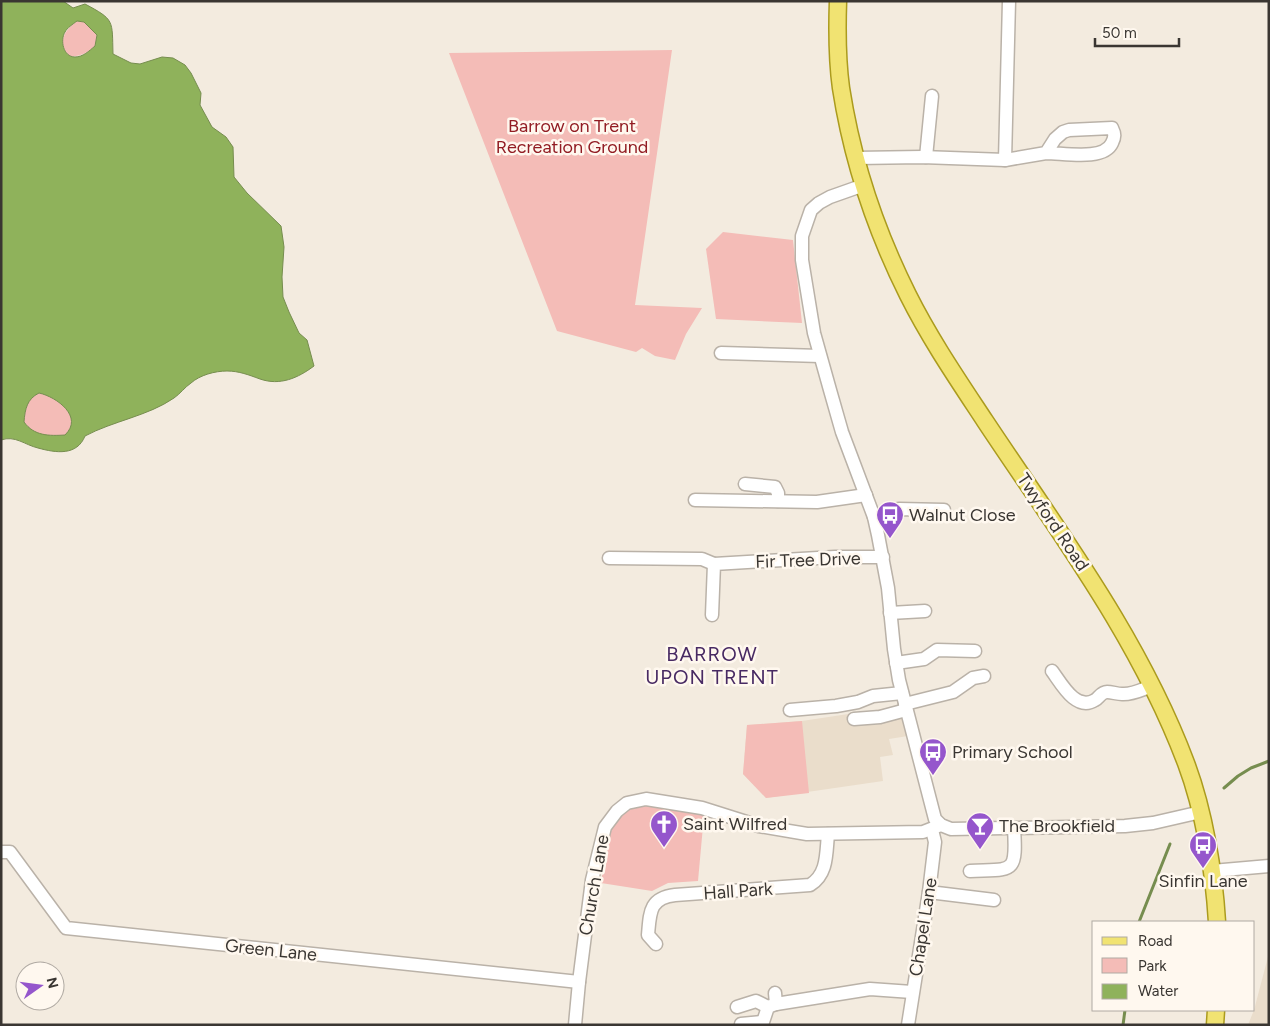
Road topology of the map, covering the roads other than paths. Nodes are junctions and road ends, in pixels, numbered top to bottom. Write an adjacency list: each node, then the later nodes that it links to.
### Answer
1 (838, 1): 6 (main road, Twyford Road)
2 (1009, 1): 7 (street)
3 (932, 96): 5 (street)
4 (1046, 153): 4 (street); 7 (street)
5 (926, 157): 6 (street); 7 (street)
6 (856, 158): 8 (main road, Twyford Road)
7 (1005, 160)
8 (864, 186): 10 (street); 27 (main road, Twyford Road)
9 (721, 353): 10 (street)
10 (820, 356): 12 (street)
11 (745, 484): 14 (street)
12 (866, 495): 14 (street); 16 (street)
13 (696, 500): 14 (street)
14 (778, 501)
15 (944, 510): 16 (street)
16 (874, 518): 17 (street)
17 (883, 557): 19 (street, Fir Tree Drive); 21 (street)
18 (609, 558): 19 (street, Fir Tree Drive)
19 (714, 564): 22 (street)
20 (925, 611): 21 (street)
21 (890, 613): 24 (street)
22 (712, 615)
23 (975, 651): 24 (street)
24 (896, 663): 28 (street)
25 (1052, 671): 27 (street)
26 (984, 676): 28 (street)
27 (1152, 686): 31 (main road, Twyford Road)
28 (904, 702): 29 (street); 30 (street); 32 (street)
29 (790, 710)
30 (854, 719)
31 (1201, 812): 33 (street, Church Lane); 38 (main road, Twyford Road)
32 (937, 828): 33 (street, Church Lane); 34 (street, Church Lane); 39 (street, Chapel Lane)
33 (1014, 828): 37 (street)
34 (828, 834): 42 (street, Hall Park); 43 (street, Church Lane)
35 (1, 852): 43 (street, Green Lane)
36 (1269, 866): 38 (street)
37 (970, 871)
38 (1212, 872): 41 (main road, Twyford Road)
39 (929, 892): 40 (street); 44 (street, Chapel Lane)
40 (994, 900)
41 (1217, 921)
42 (656, 944)
43 (579, 982): 50 (street, Church Lane)
44 (912, 992): 45 (street); 51 (street, Chapel Lane)
45 (773, 1001): 46 (street); 49 (street)
46 (737, 1007)
47 (1216, 1011): 52 (main road)
48 (741, 1024): 49 (street)
49 (762, 1024)
50 (575, 1025)
51 (908, 1025)
52 (1215, 1025)

